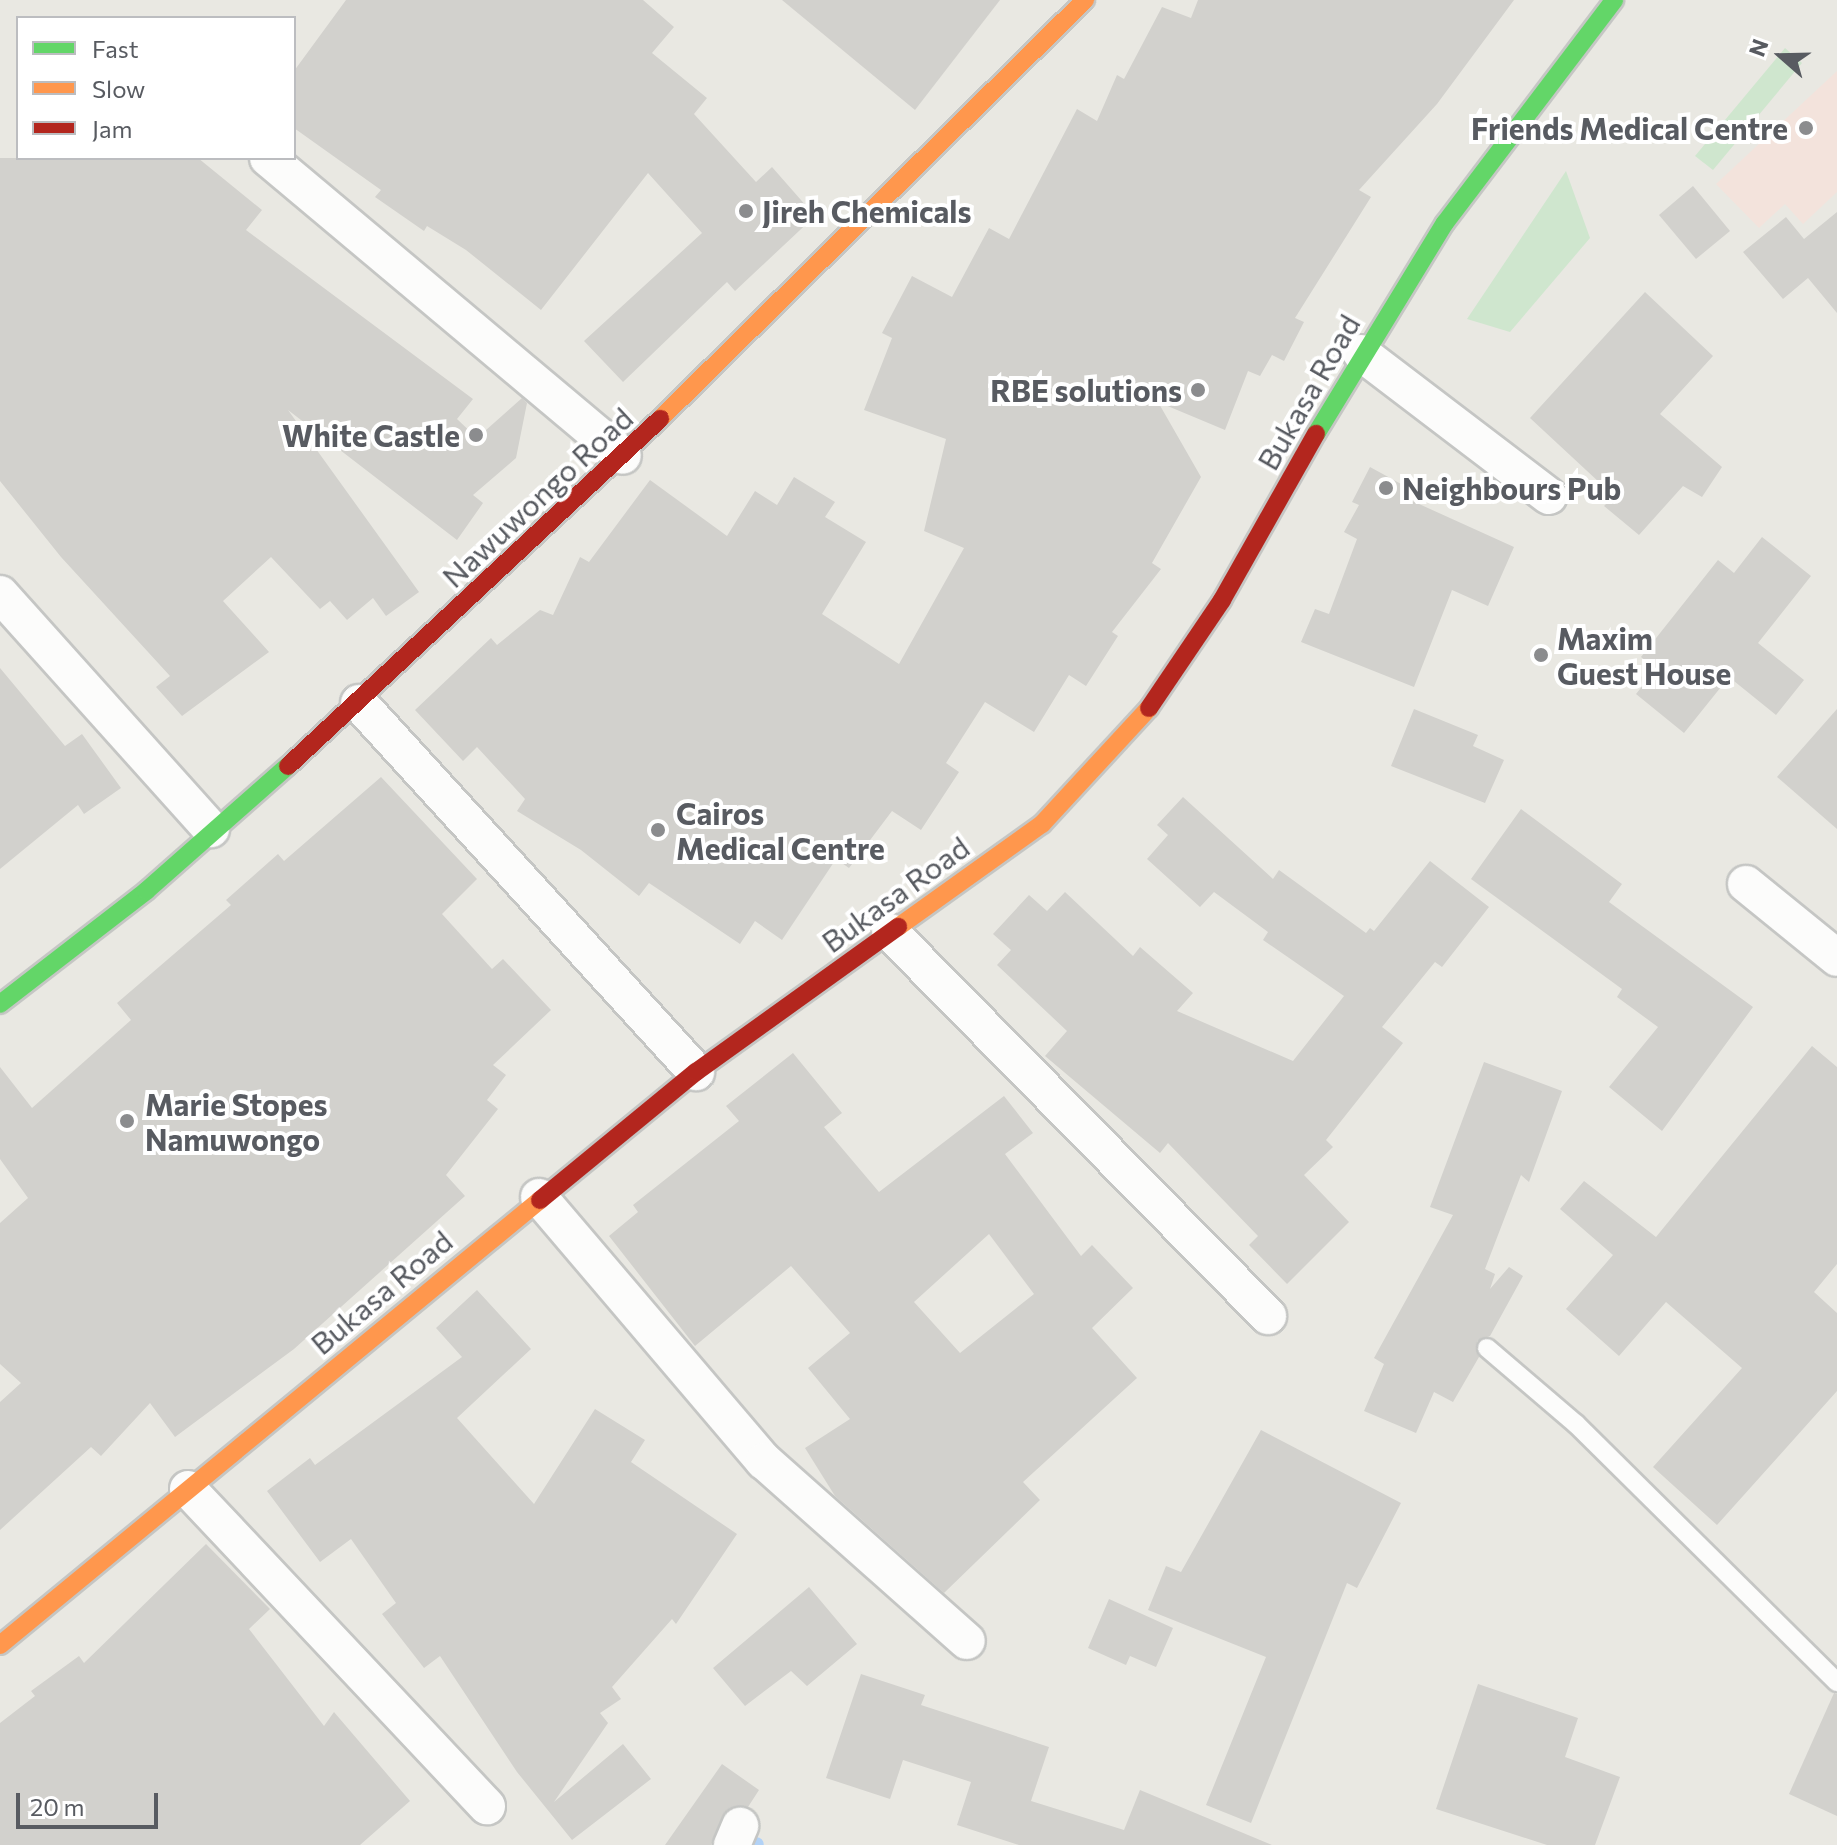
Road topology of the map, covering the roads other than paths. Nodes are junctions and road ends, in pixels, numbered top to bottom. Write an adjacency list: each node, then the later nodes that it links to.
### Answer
1 (1085, 0): 5 (street, Nawuwongo Road)
2 (1614, 0): 4 (street, Bukasa Road)
3 (270, 160): 5 (street)
4 (1361, 353): 6 (street); 11 (street, Bukasa Road)
5 (623, 456): 8 (street, Nawuwongo Road)
6 (1549, 496)
7 (0, 594): 9 (street)
8 (359, 703): 9 (street, Nawuwongo Road); 14 (street)
9 (211, 829): 13 (street, Nawuwongo Road)
10 (1746, 884): 12 (street)
11 (890, 932): 14 (street, Bukasa Road); 16 (street)
12 (1837, 958)
13 (0, 1004)
14 (696, 1072): 15 (street, Bukasa Road)
15 (539, 1197): 18 (street, Bukasa Road); 19 (street)
16 (1268, 1316)
17 (1487, 1348): 21 (lane)
18 (188, 1489): 20 (street, Bukasa Road); 22 (street)
19 (967, 1641)
20 (0, 1645)
21 (1837, 1682)
22 (487, 1806)

